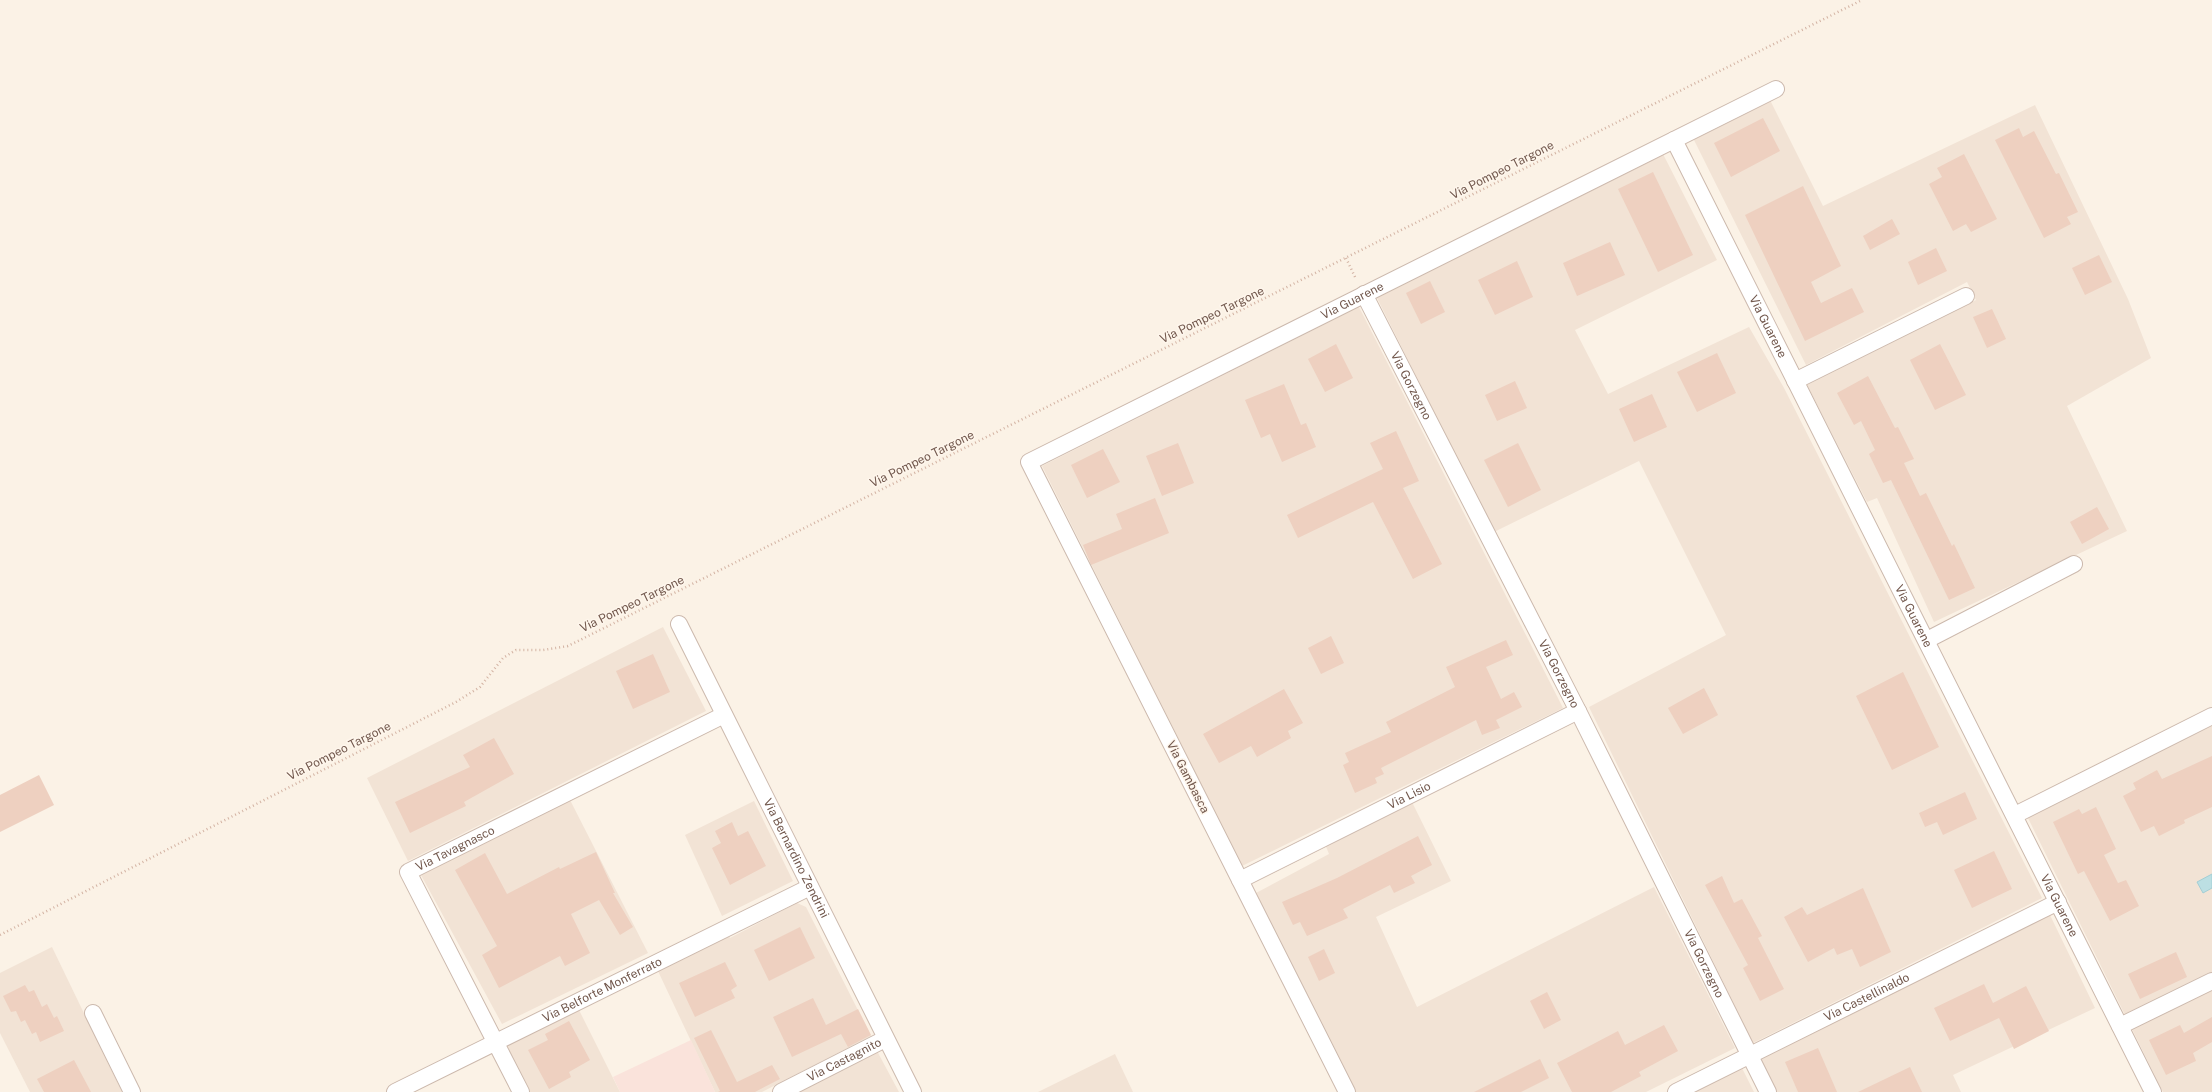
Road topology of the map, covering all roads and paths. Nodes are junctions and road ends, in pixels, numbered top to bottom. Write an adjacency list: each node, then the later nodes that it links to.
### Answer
1 (1862, 0): 4 (path, Via Pompeo Targone)
2 (1776, 89): 3 (street, Via Guarene)
3 (1674, 140): 5 (street, Via Guarene); 7 (street, Via Guarene)
4 (1346, 258): 5 (path); 19 (path, Via Pompeo Targone)
5 (1364, 294): 8 (street, Via Guarene); 12 (street, Via Gorzegno)
6 (1966, 296): 7 (street)
7 (1795, 381): 11 (street, Via Guarene)
8 (1029, 462): 16 (street, Via Gambasca)
9 (2074, 564): 11 (street)
10 (679, 624): 13 (street, Via Bernardino Zendrini)
11 (1926, 640): 15 (street, Via Guarene)
12 (1578, 711): 16 (street, Via Lisio); 25 (street, Via Gorzegno)
13 (724, 714): 17 (street, Via Bernardino Zendrini); 24 (street, Via Tavagnasco)
14 (2212, 716): 15 (street)
15 (2015, 815): 18 (street, Via Guarene)
16 (1240, 880): 31 (street, Via Gambasca)
17 (810, 887): 23 (street, Via Bernardino Zendrini); 24 (street, Via Belforte Monferrato)
18 (2058, 902): 22 (street, Via Guarene); 25 (street, Via Castellinaldo)
19 (0, 935)
20 (2212, 981): 22 (street)
21 (93, 1013): 26 (street)
22 (2120, 1026): 34 (street, Via Guarene)
23 (886, 1038): 29 (street, Via Castagnito); 30 (street, Via Bernardino Zendrini)
24 (495, 1042): 27 (street, Via Belforte Monferrato); 28 (street, Via Tavagnasco)
25 (1749, 1056): 32 (street, Via Castellinaldo); 33 (street, Via Gorzegno)
26 (132, 1092)
27 (395, 1092)
28 (521, 1092)
29 (781, 1092)
30 (913, 1092)
31 (1347, 1092)
32 (1676, 1092)
33 (1768, 1092)
34 (2153, 1092)

